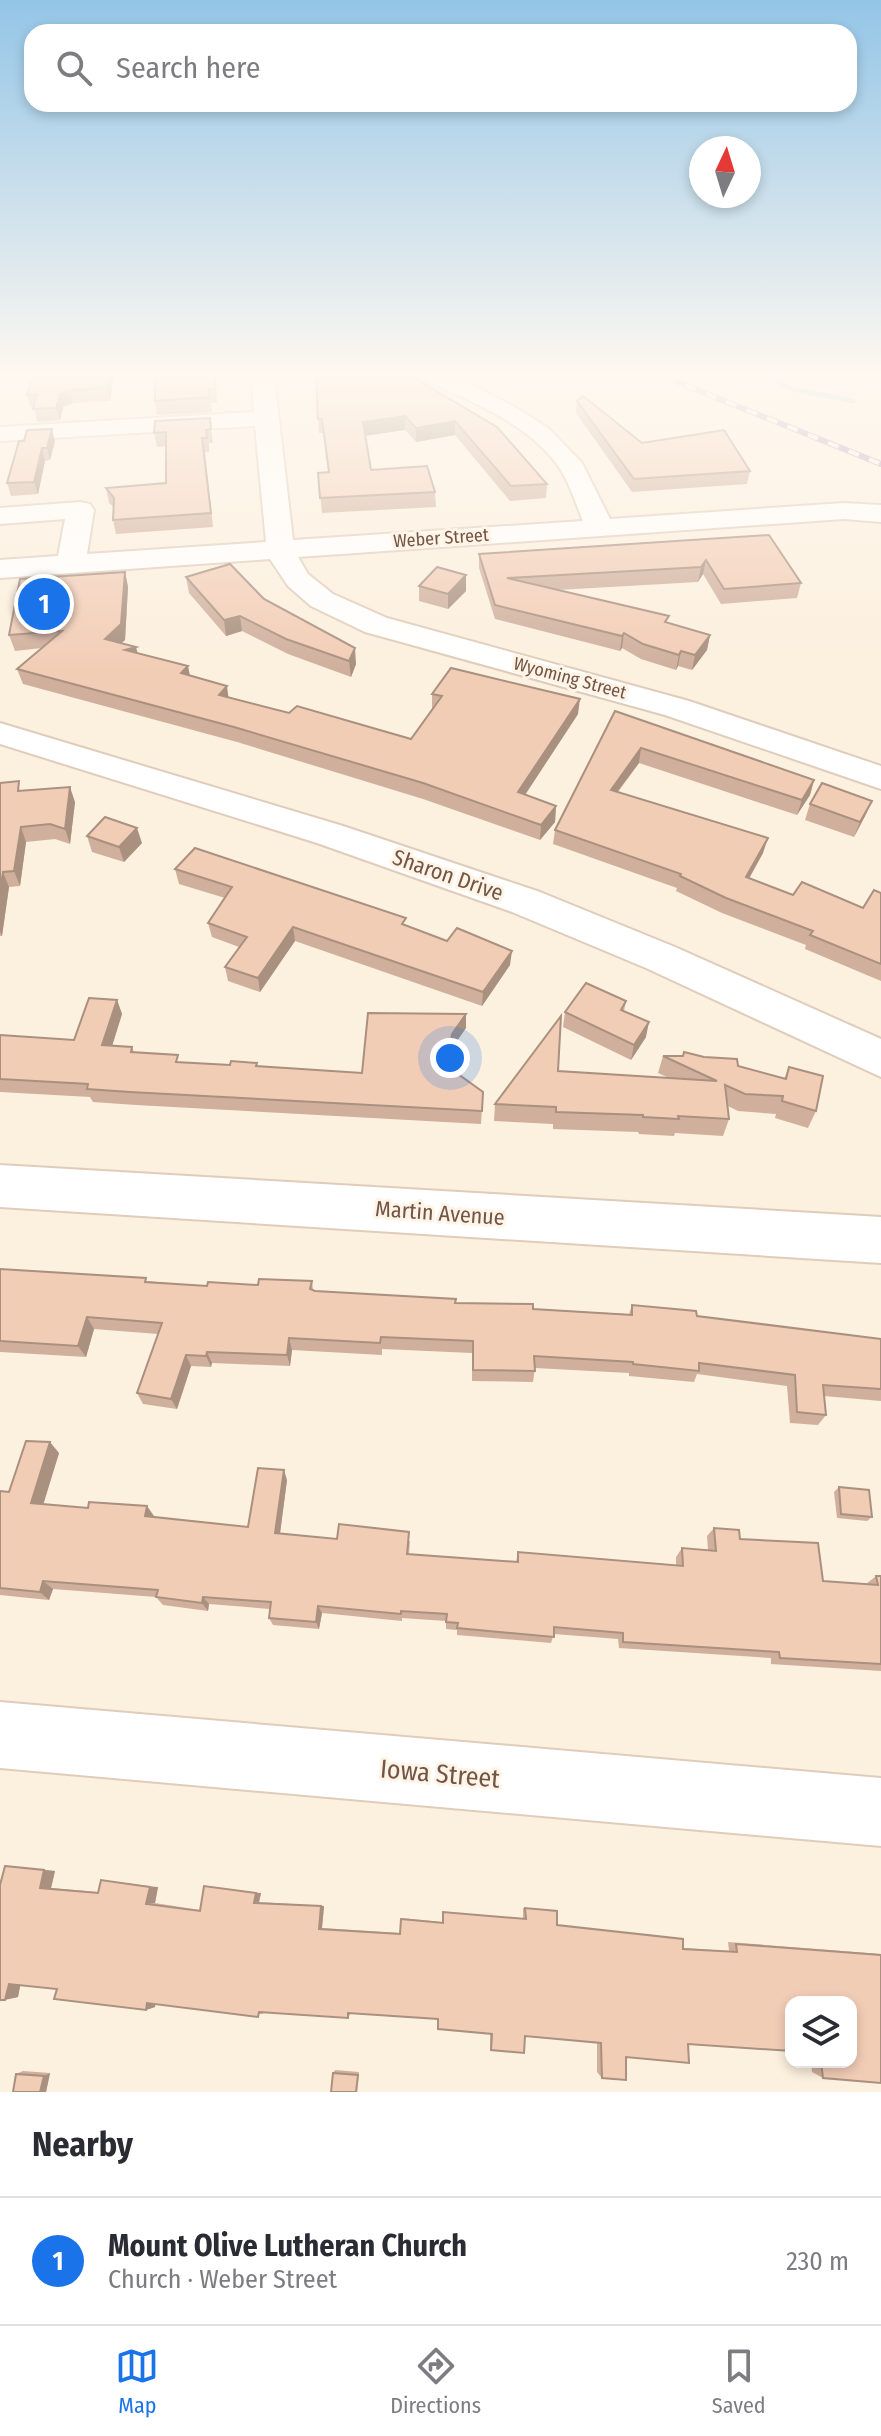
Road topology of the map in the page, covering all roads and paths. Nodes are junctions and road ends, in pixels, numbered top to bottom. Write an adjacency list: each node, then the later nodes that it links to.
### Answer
1 (273, 475): 6 (street)
2 (575, 475): 5 (street)
3 (881, 514): 5 (street, Weber Street)
4 (0, 516): 7 (street)
5 (600, 527): 6 (street, Weber Street)
6 (282, 550): 7 (street, Weber Street); 10 (street, Wyoming Street)
7 (71, 564): 8 (street, Weber Street)
8 (0, 569)
9 (0, 733): 11 (street, Sharon Drive)
10 (881, 778)
11 (881, 1059)
12 (0, 1186): 13 (street, Martin Avenue)
13 (881, 1240)
14 (0, 1735): 15 (street, Iowa Street)
15 (881, 1812)

